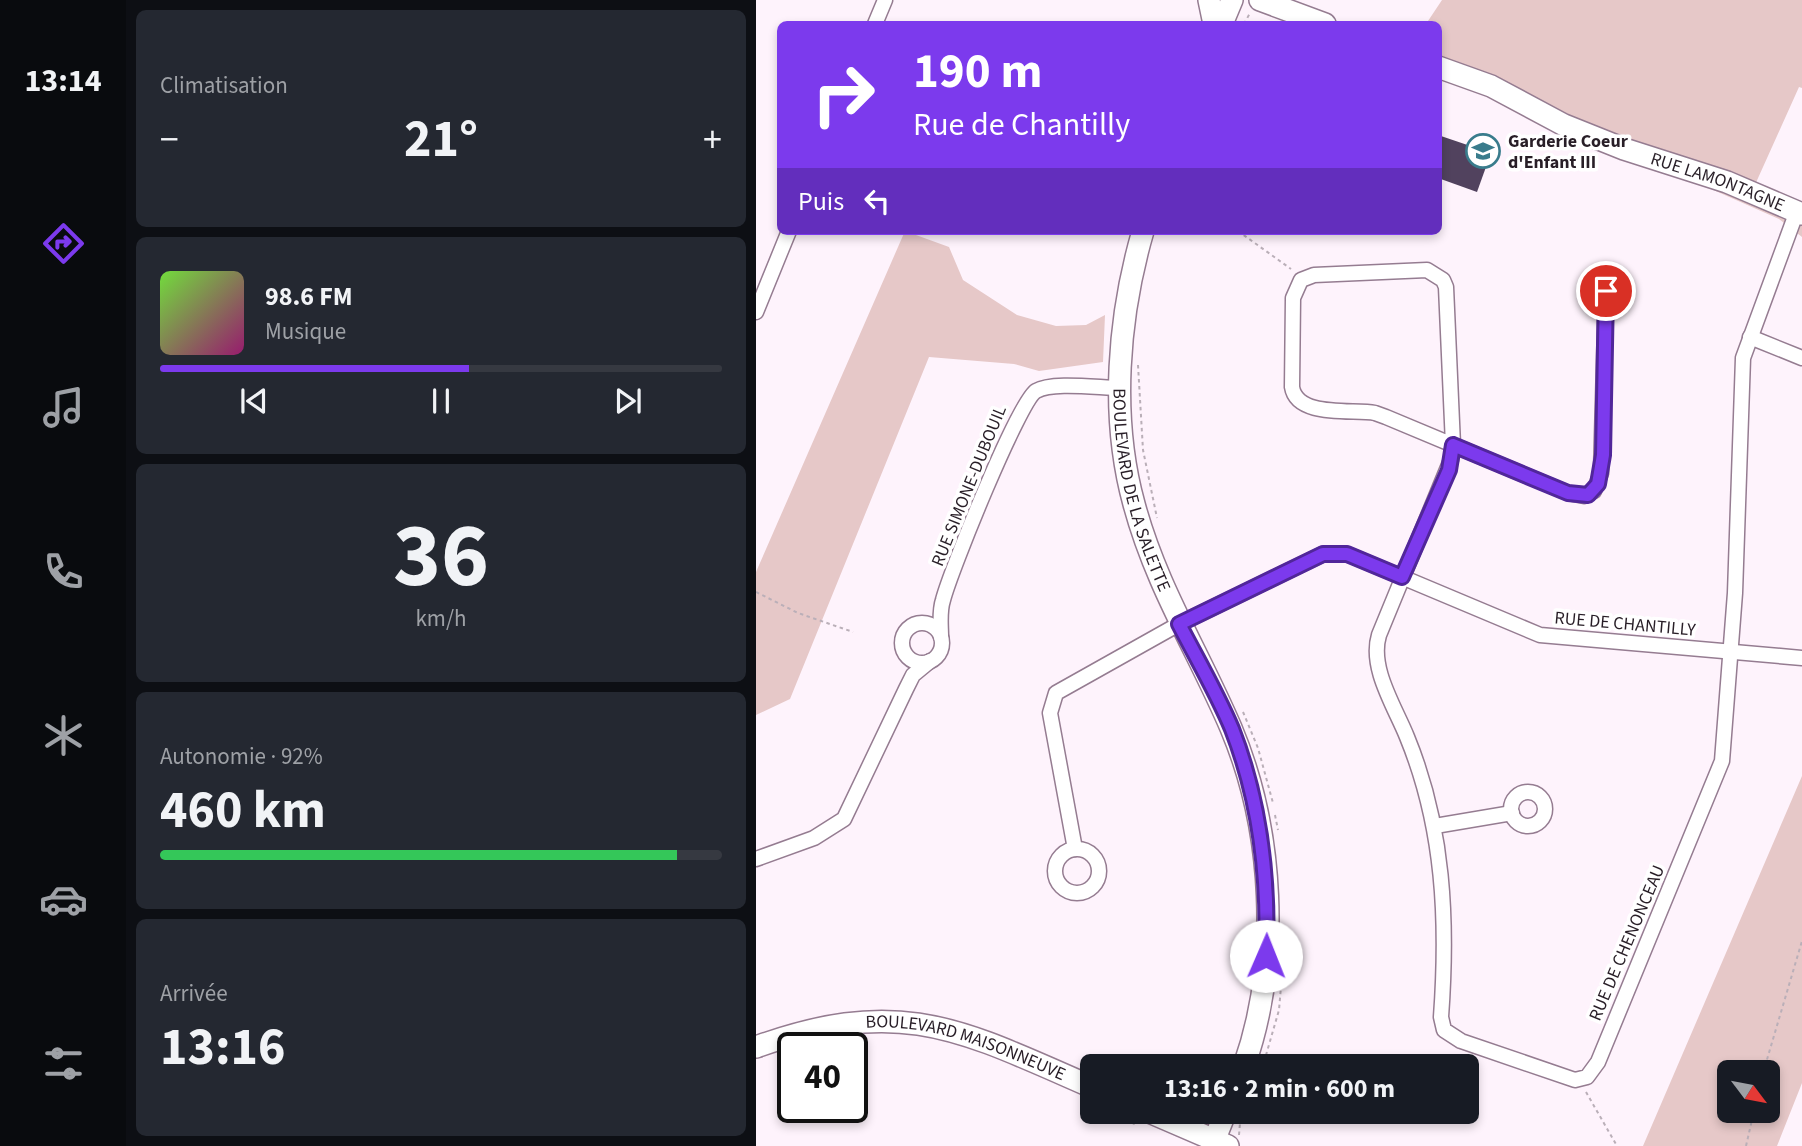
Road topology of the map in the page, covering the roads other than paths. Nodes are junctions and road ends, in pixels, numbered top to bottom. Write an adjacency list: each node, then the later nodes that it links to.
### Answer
1 (885, 0): 5 (street)
2 (1209, 0): 6 (street)
3 (1232, 0): 7 (street)
4 (1260, 0): 8 (street)
5 (876, 21)
6 (1213, 21)
7 (1223, 21)
8 (1317, 21)
9 (1442, 68): 10 (street, RUE LAMONTAGNE)
10 (1799, 213): 15 (street, RUE DE CHENONCEAU)
11 (787, 235): 14 (street)
12 (1142, 235): 17 (street, BOULEVARD DE LA SALETTE)
13 (1606, 291): 18 (street)
14 (756, 312)
15 (1750, 337): 16 (street); 24 (street, RUE DE CHENONCEAU)
16 (1802, 358)
17 (1121, 388): 20 (street, RUE SIMONE-DUBOUIL); 22 (street, BOULEVARD DE LA SALETTE)
18 (1453, 445): 18 (street); 19 (street, RUE DE CHENONCEAU)
19 (1402, 577): 22 (street, RUE DE CHANTILLY); 24 (street, RUE DE CHANTILLY); 30 (street, RUE DE CHENONCEAU)
20 (942, 601): 21 (street, RUE SIMONE-DUBOUIL); 23 (street, RUE SIMONE-DUBOUIL)
21 (918, 623): 23 (street); 25 (street, RUE SIMONE-DUBOUIL)
22 (1179, 624): 31 (street, RUE DE CHANTILLY); 34 (street, BOULEVARD DE LA SALETTE)
23 (941, 637): 27 (street, RUE SIMONE-DUBOUIL)
24 (1730, 653): 26 (street, RUE DE CHANTILLY); 30 (street, RUE DE CHENONCEAU)
25 (906, 655): 27 (street); 28 (street, RUE SIMONE-DUBOUIL)
26 (1802, 658)
27 (930, 661): 28 (street, RUE SIMONE-DUBOUIL)
28 (906, 689): 32 (street, RUE SIMONE-DUBOUIL)
29 (1512, 813): 30 (street)
30 (1435, 826)
31 (1074, 849)
32 (756, 859)
33 (756, 1047): 35 (street, BOULEVARD MAISONNEUVE)
34 (1247, 1054)
35 (1080, 1082)
36 (1178, 1124): 38 (street)
37 (1230, 1124): 38 (street)
38 (1223, 1143)

